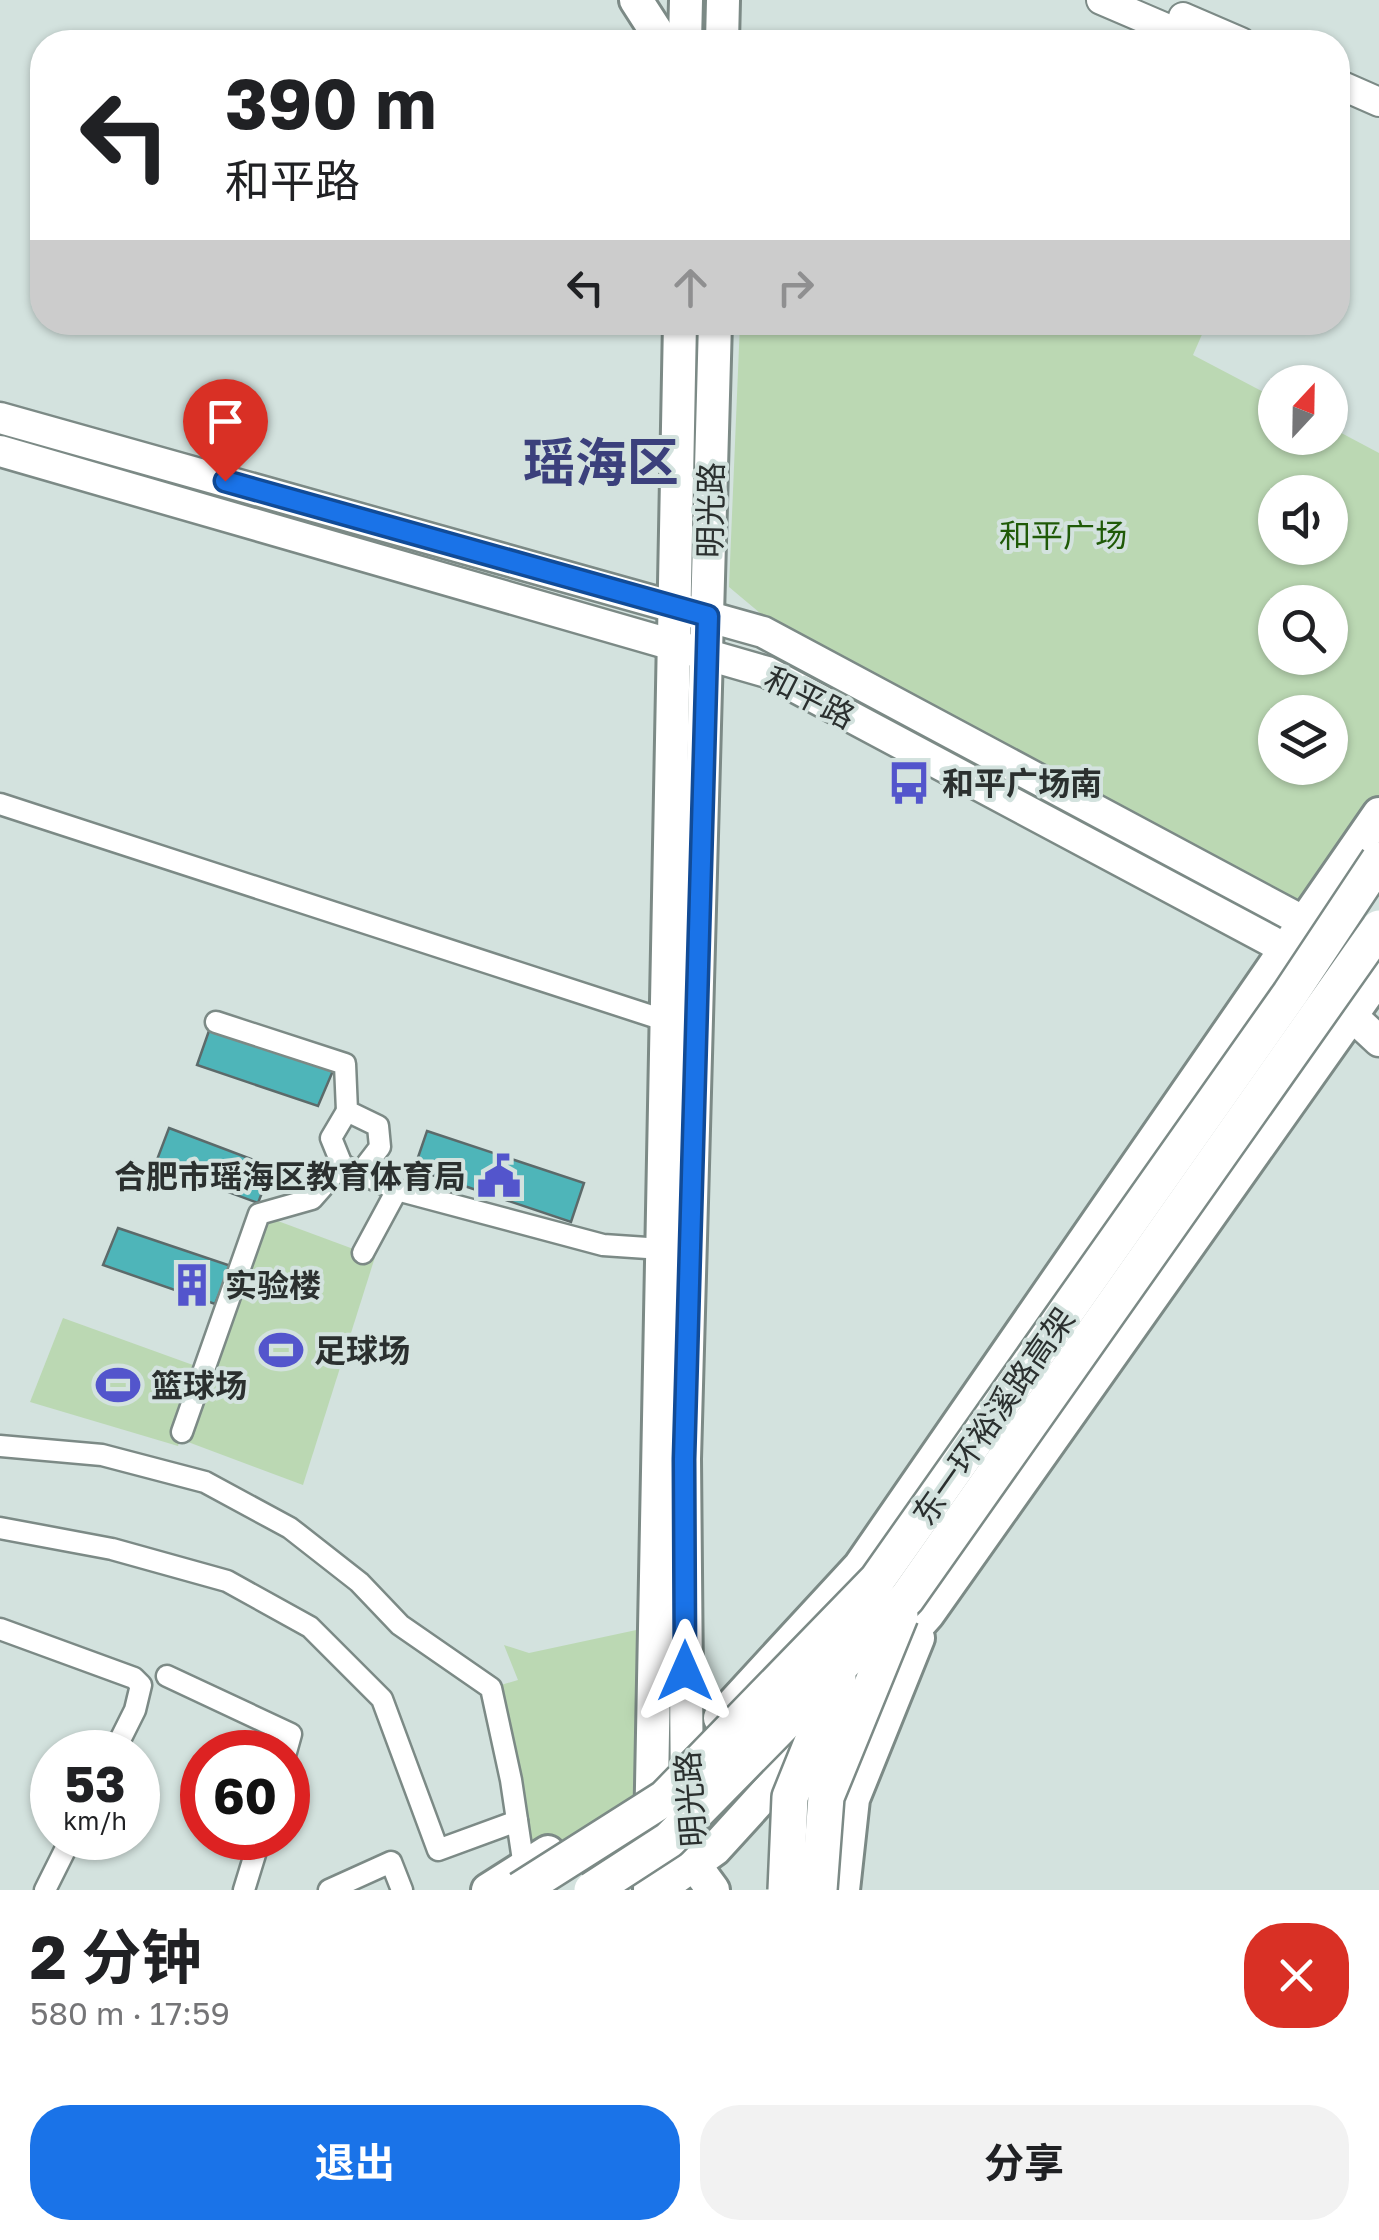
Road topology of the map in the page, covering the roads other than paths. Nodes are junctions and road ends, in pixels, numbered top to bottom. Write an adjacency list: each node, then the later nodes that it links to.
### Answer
1 (636, 0): 6 (main road)
2 (686, 0): 7 (main road)
3 (723, 0): 8 (main road)
4 (1101, 0): 9 (street)
5 (1143, 0): 10 (street)
6 (655, 30)
7 (685, 30)
8 (722, 30)
9 (1163, 30)
10 (1213, 30)
11 (1350, 89): 12 (street)
12 (1379, 102)
13 (1350, 107): 14 (street)
14 (1379, 120)
15 (680, 335): 19 (main road, 明光路)
16 (715, 335): 20 (main road, 明光路)
17 (0, 418): 19 (main road, 和平路)
18 (0, 451): 21 (main road, 和平路)
19 (674, 607): 20 (main road, 和平路); 21 (main road, 明光路)
20 (708, 616): 22 (main road, 明光路); 26 (main road, 和平路)
21 (674, 645): 22 (main road, 和平路); 31 (main road, 明光路)
22 (706, 654): 28 (main road, 和平路); 47 (main road, 明光路)
23 (0, 804): 31 (street)
24 (1379, 814): 26 (main road)
25 (1379, 860): 42 (highway, 东一环裕溪路高架, bridge)
26 (1304, 922): 28 (main road); 29 (main road, 和平路)
27 (1379, 928): 42 (highway, 东一环裕溪路高架, bridge)
28 (1283, 953): 30 (main road, 和平路); 47 (main road)
29 (1379, 977): 30 (main road)
30 (1352, 1016): 33 (main road, 和平路); 42 (main road)
31 (666, 1020): 37 (main road, 明光路)
32 (216, 1022): 34 (street)
33 (1379, 1041)
34 (348, 1111): 35 (street); 35 (street)
35 (351, 1169): 36 (street); 39 (street)
36 (397, 1190): 37 (street); 38 (street)
37 (662, 1250): 48 (main road, 明光路)
38 (363, 1253)
39 (182, 1432)
40 (0, 1446): 49 (street)
41 (0, 1528): 49 (street)
42 (904, 1597): 52 (main road); 53 (highway, 东一环裕溪路高架, bridge); 59 (highway, 东一环裕溪路高架, bridge); 62 (highway, bridge); 63 (highway, bridge); 64 (main road)
43 (0, 1629): 45 (street)
44 (167, 1676): 46 (street)
45 (125, 1730)
46 (283, 1730)
47 (686, 1755): 48 (main road); 52 (main road, 明光路)
48 (652, 1786): 53 (main road); 60 (main road, 明光路)
49 (517, 1821): 53 (street)
50 (61, 1860): 54 (street)
51 (253, 1860): 55 (street)
52 (704, 1877): 61 (main road)
53 (522, 1878): 58 (main road)
54 (45, 1890)
55 (244, 1890)
56 (329, 1890): 57 (street)
57 (402, 1890)
58 (488, 1890)
59 (592, 1890)
60 (650, 1890)
61 (658, 1890)
62 (786, 1890)
63 (819, 1890)
64 (843, 1890)

